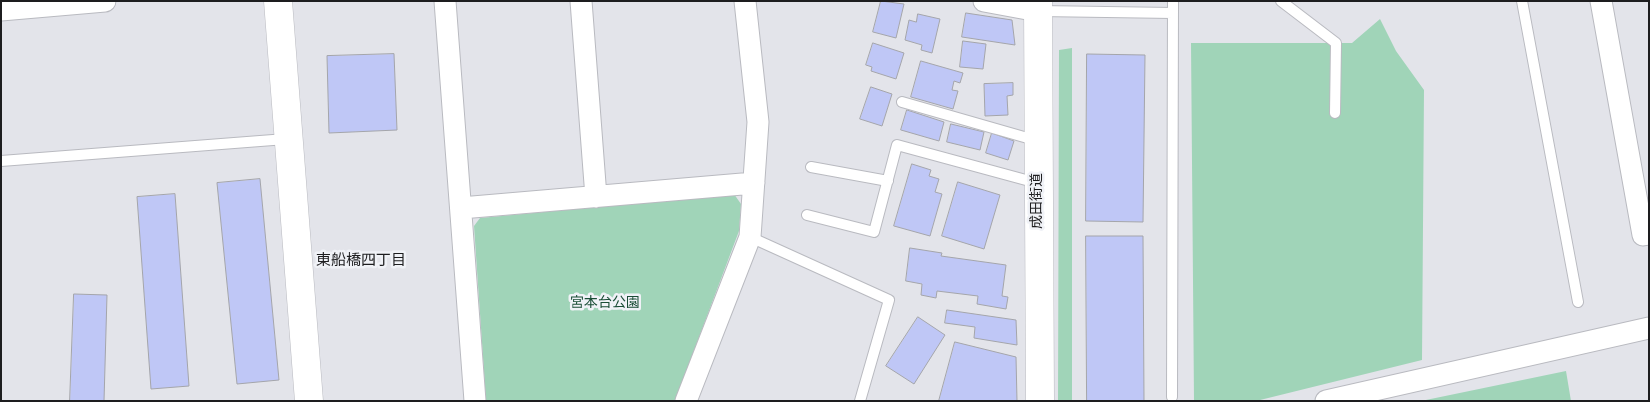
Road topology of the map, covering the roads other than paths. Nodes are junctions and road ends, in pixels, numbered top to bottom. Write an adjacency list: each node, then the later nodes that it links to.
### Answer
1 (105, 1): 12 (street)
2 (278, 1): 16 (street)
3 (445, 1): 24 (street)
4 (581, 1): 23 (street)
5 (744, 1): 21 (street)
6 (984, 1): 11 (street)
7 (1173, 1): 13 (lane)
8 (1281, 1): 15 (lane)
9 (1522, 1): 28 (lane)
10 (1601, 1): 26 (street)
11 (1038, 6): 13 (lane); 17 (street, 成田街道)
12 (1, 10)
13 (1173, 13): 30 (lane)
14 (902, 102): 17 (lane)
15 (1335, 113)
16 (290, 139): 18 (lane); 31 (street)
17 (1038, 141): 22 (street, 成田街道)
18 (1, 161)
19 (810, 167): 20 (lane)
20 (888, 181): 22 (lane); 25 (lane)
21 (754, 183): 23 (street); 27 (street)
22 (1038, 183): 35 (street, 成田街道)
23 (596, 197): 24 (street)
24 (462, 208): 32 (street)
25 (807, 216)
26 (1649, 234)
27 (750, 237): 33 (street); 34 (lane)
28 (1578, 302)
29 (1649, 328): 36 (street)
30 (1172, 397)
31 (309, 401)
32 (475, 401)
33 (686, 401)
34 (860, 401)
35 (1040, 401)
36 (1326, 401)

